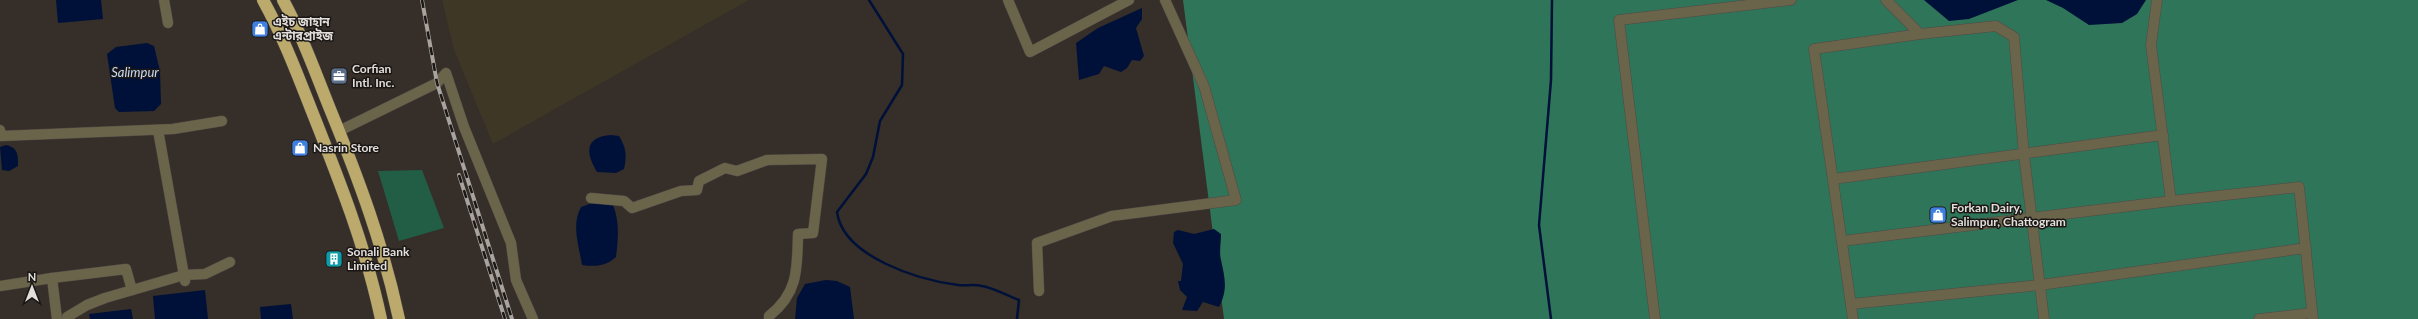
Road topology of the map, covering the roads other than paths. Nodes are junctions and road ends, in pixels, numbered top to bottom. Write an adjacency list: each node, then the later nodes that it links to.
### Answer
1 (164, 0): 10 (street)
2 (263, 0): 36 (highway)
3 (283, 0): 15 (highway)
4 (1008, 0): 5 (street)
5 (1129, 0)
6 (1165, 0): 31 (street)
7 (1791, 0): 41 (street)
8 (1886, 0): 11 (street)
9 (2157, 0): 16 (street)
10 (168, 23)
11 (1920, 34): 17 (street); 18 (street)
12 (222, 121): 14 (street)
13 (0, 130): 14 (street)
14 (158, 130): 27 (street)
15 (339, 131): 25 (highway); 39 (street)
16 (2163, 135): 17 (street); 20 (street)
17 (2024, 155): 18 (street); 21 (street)
18 (1833, 179): 22 (street)
19 (591, 198): 40 (street)
20 (2171, 201): 21 (street); 23 (street)
21 (2032, 218): 22 (street); 28 (street)
22 (1842, 241): 32 (street)
23 (2306, 248): 28 (street); 33 (street)
24 (230, 262): 27 (street)
25 (390, 275): 37 (highway); 38 (highway)
26 (52, 278): 29 (street); 30 (street); 35 (street)
27 (185, 278): 30 (street)
28 (2040, 285): 32 (street); 43 (street)
29 (0, 286)
30 (132, 290): 34 (street)
31 (1039, 291)
32 (1851, 304): 42 (street)
33 (2313, 316): 44 (street)
34 (67, 317)
35 (57, 319)
36 (381, 319)
37 (392, 319)
38 (399, 319)
39 (533, 319)
40 (769, 319)
41 (1655, 319)
42 (1853, 319)
43 (2044, 319)
44 (2258, 319)

